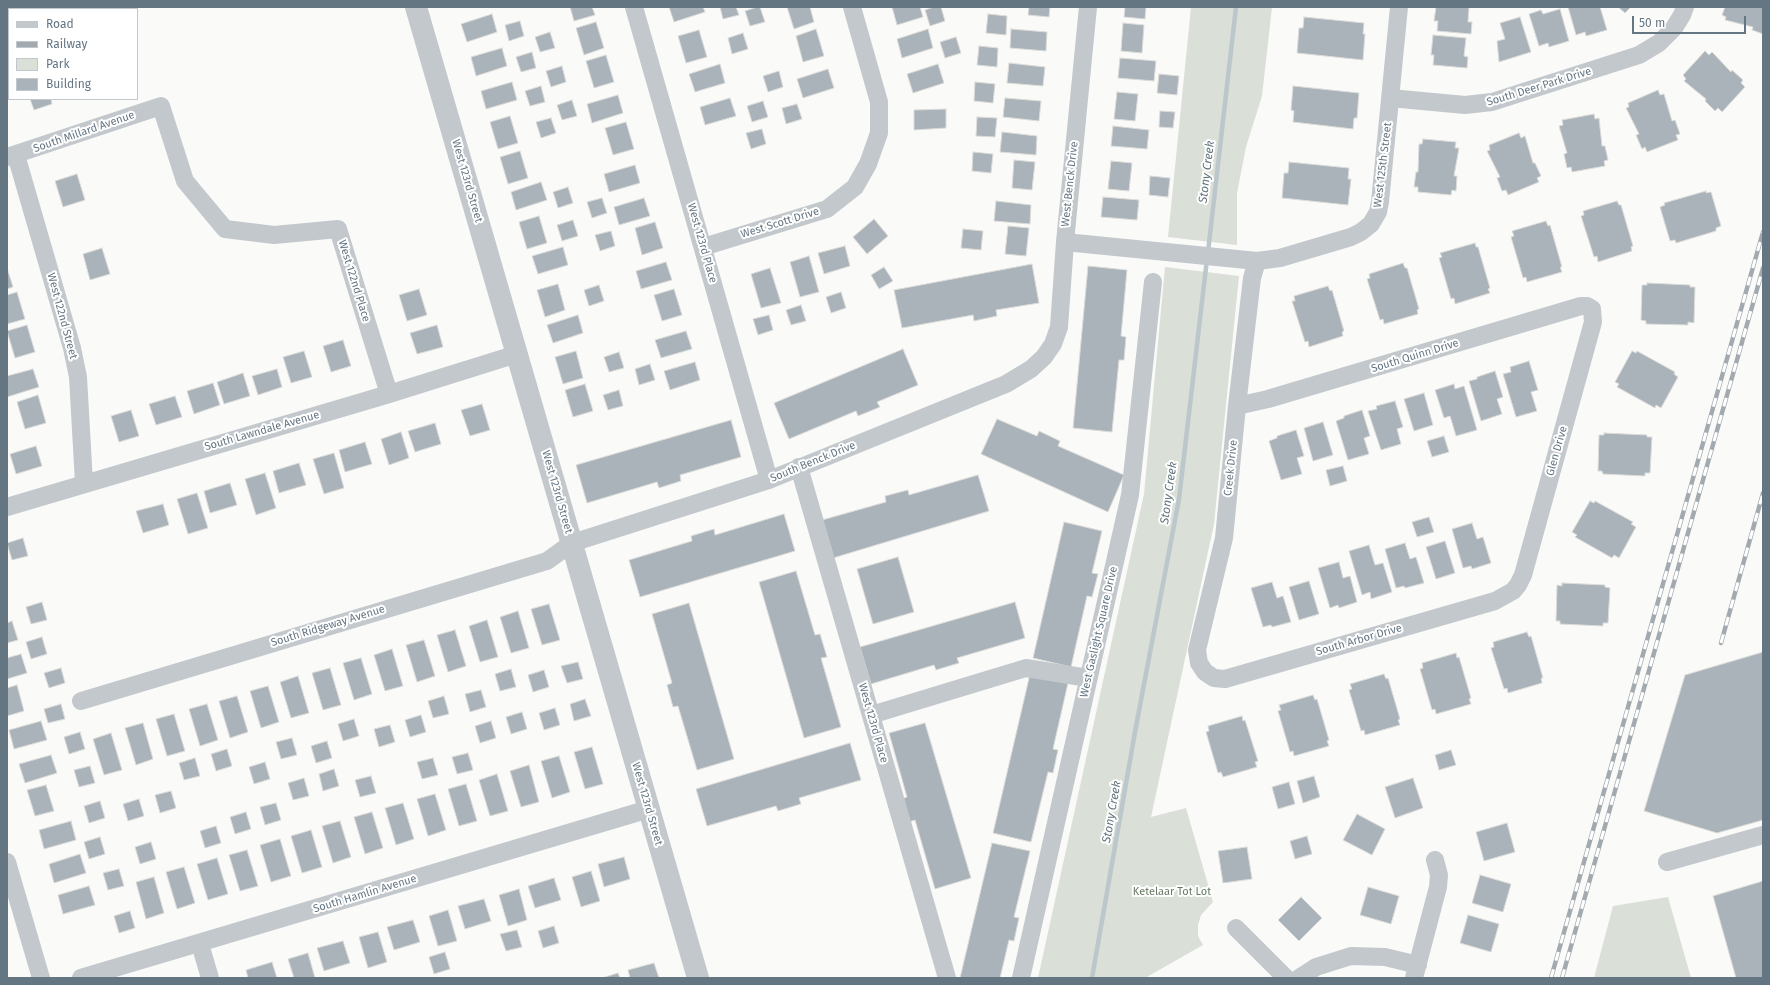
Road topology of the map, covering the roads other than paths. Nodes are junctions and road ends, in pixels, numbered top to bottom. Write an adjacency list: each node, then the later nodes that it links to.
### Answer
1 (416, 7): 15 (street, West 123rd Street)
2 (634, 7): 11 (street, West 123rd Place)
3 (852, 7): 11 (street, West Scott Drive)
4 (1088, 7): 10 (street, West Benck Drive)
5 (1399, 7): 7 (street, West 125th Street)
6 (1684, 7): 7 (street, South Deer Park Drive)
7 (1390, 98): 12 (street, West 125th Street)
8 (161, 106): 9 (street, South Millard Avenue); 17 (street, West 122nd Place)
9 (11, 156): 21 (street, West 122nd Street)
10 (1065, 242): 12 (street, West 125th Street); 16 (street, West Benck Drive)
11 (703, 247): 20 (street, West 123rd Place)
12 (1257, 261): 18 (street, Creek Drive)
13 (1153, 282): 26 (street, West Gaslight Square Drive)
14 (1592, 309): 18 (street, South Quinn Drive); 24 (street, Glen Drive)
15 (517, 354): 17 (street, South Lawndale Avenue); 23 (street, West 123rd Street)
16 (1044, 357): 19 (street, South Benck Drive)
17 (389, 394): 21 (street, South Lawndale Avenue)
18 (1237, 406): 25 (street, Creek Drive)
19 (799, 467): 20 (street, South Benck Drive); 28 (street, West 123rd Place)
20 (769, 480): 23 (street, South Benck Drive)
21 (84, 483): 22 (street, South Lawndale Avenue)
22 (7, 507)
23 (572, 543): 27 (street, South Ridgeway Avenue); 29 (street, West 123rd Street)
24 (1513, 591): 25 (street, South Arbor Drive)
25 (1205, 672)
26 (1088, 678): 28 (street); 42 (street, West Gaslight Square Drive)
27 (81, 700)
28 (871, 715): 41 (street, West 123rd Place)
29 (649, 809): 35 (street, South Hamlin Avenue); 40 (street, West 123rd Street)
30 (1763, 835): 33 (street)
31 (1435, 860): 36 (street)
32 (7, 862): 37 (street)
33 (1667, 862)
34 (1236, 928): 43 (street)
35 (200, 944): 38 (street, South Hamlin Avenue); 39 (street)
36 (1416, 971): 44 (street)
37 (41, 978)
38 (81, 978)
39 (210, 978)
40 (698, 978)
41 (947, 978)
42 (1021, 978)
43 (1286, 978)
44 (1299, 978)

